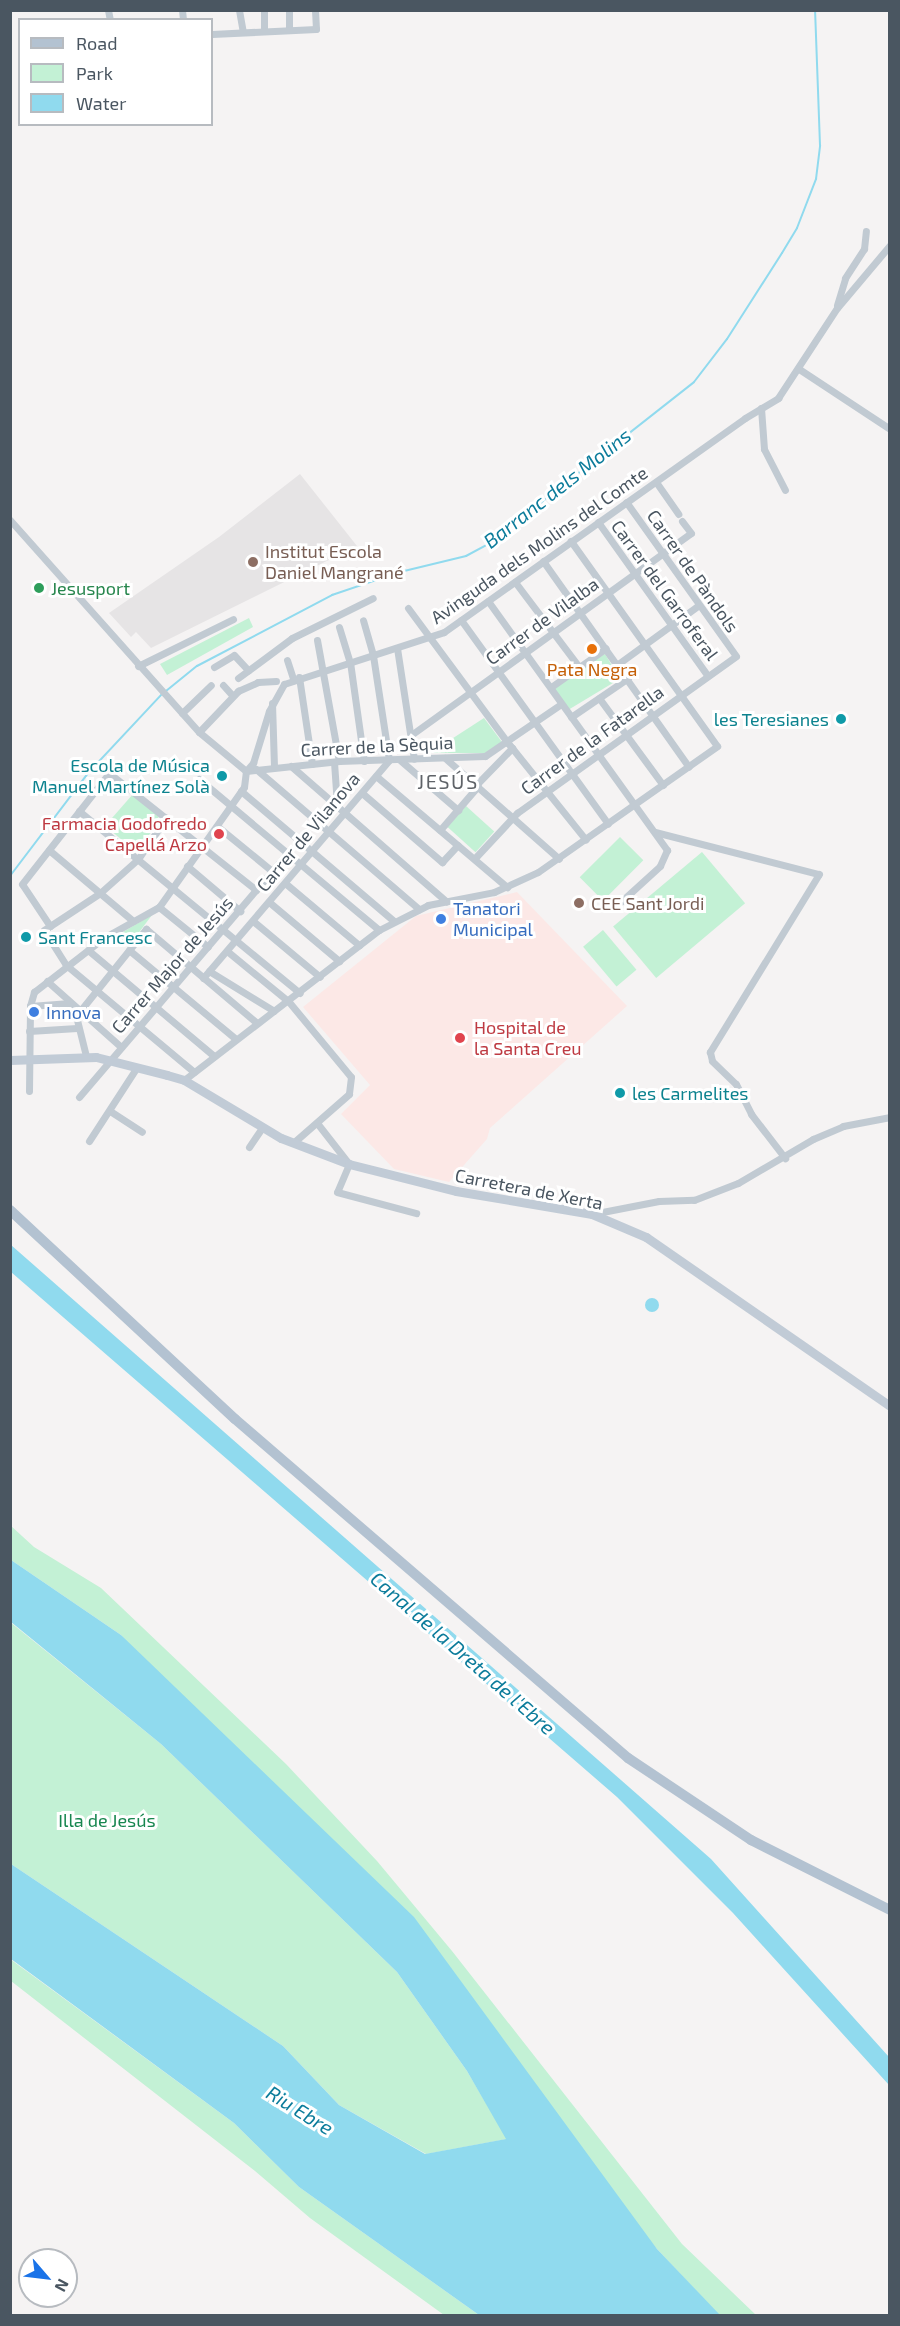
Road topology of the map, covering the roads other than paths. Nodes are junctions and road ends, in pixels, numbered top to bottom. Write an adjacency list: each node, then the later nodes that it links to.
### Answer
1 (239, 10): 7 (street)
2 (264, 10): 6 (street)
3 (289, 10): 5 (street)
4 (315, 10): 5 (street)
5 (290, 30): 6 (street)
6 (264, 31): 7 (street)
7 (243, 32): 8 (street)
8 (213, 33)
9 (866, 231): 11 (street)
10 (890, 244): 11 (street)
11 (837, 308): 12 (street, Avinguda dels Molins del Comte)
12 (800, 369): 13 (street, Avinguda dels Molins del Comte); 14 (street)
13 (761, 408): 15 (street, Avinguda dels Molins del Comte); 16 (street)
14 (890, 429)
15 (656, 482): 17 (street, Avinguda dels Molins del Comte); 21 (street, Carrer de Vilalba)
16 (785, 490)
17 (626, 502): 19 (street, Avinguda dels Molins del Comte); 21 (street, Carrer de Pàndols)
18 (10, 520): 48 (street)
19 (598, 522): 20 (street, Avinguda dels Molins del Comte); 23 (street, Carrer del Garroferal)
20 (571, 541): 22 (street, Avinguda dels Molins del Comte); 25 (street)
21 (663, 554): 23 (street, Carrer de Vilalba); 28 (street, Carrer de Pàndols)
22 (543, 561): 24 (street, Avinguda dels Molins del Comte); 30 (street)
23 (635, 573): 25 (street, Carrer de Vilalba); 34 (street, Carrer del Garroferal)
24 (515, 582): 27 (street, Avinguda dels Molins del Comte); 36 (street)
25 (607, 591): 30 (street, Carrer de Vilalba); 39 (street)
26 (374, 598): 51 (street)
27 (488, 601): 33 (street, Avinguda dels Molins del Comte); 42 (street)
28 (699, 605): 34 (street); 44 (street, Carrer de Pàndols)
29 (408, 608): 37 (street)
30 (581, 613): 36 (street, Carrer de Vilalba); 41 (street)
31 (233, 619): 48 (street)
32 (363, 620): 43 (street)
33 (461, 620): 37 (street, Avinguda dels Molins del Comte); 53 (street)
34 (672, 625): 39 (street); 54 (street, Carrer del Garroferal)
35 (339, 627): 46 (street)
36 (553, 633): 42 (street, Carrer de Vilalba); 50 (street)
37 (431, 638): 40 (street, Avinguda dels Molins del Comte); 62 (street)
38 (317, 640): 52 (street)
39 (646, 644): 47 (street); 63 (street)
40 (397, 648): 43 (street, Avinguda dels Molins del Comte); 74 (street)
41 (606, 648): 47 (street); 50 (street)
42 (525, 652): 53 (street, Carrer de Vilalba); 61 (street)
43 (373, 655): 46 (street, Avinguda dels Molins del Comte); 79 (street)
44 (736, 656): 54 (street, Carrer de la Fatarella)
45 (287, 660): 56 (street)
46 (350, 662): 52 (street, Avinguda dels Molins del Comte); 82 (street)
47 (618, 664): 57 (street)
48 (138, 666): 68 (street)
49 (214, 667): 51 (street)
50 (579, 668): 61 (street)
51 (248, 670): 55 (street)
52 (325, 670): 56 (street, Avinguda dels Molins del Comte); 81 (street)
53 (498, 672): 62 (street, Carrer de Vilalba); 71 (street)
54 (708, 676): 63 (street, Carrer de la Fatarella)
55 (238, 678)
56 (296, 678): 66 (street); 83 (street)
57 (627, 678): 65 (street); 69 (street)
58 (276, 681): 64 (street)
59 (211, 685): 68 (street)
60 (223, 685): 64 (street)
61 (551, 687): 67 (street)
62 (470, 692): 74 (street, Carrer de Vilalba); 75 (street)
63 (681, 694): 69 (street, Carrer de la Fatarella); 86 (street)
64 (232, 695): 72 (street)
65 (599, 698): 70 (street); 73 (street)
66 (272, 704): 84 (street); 88 (street)
67 (561, 704): 70 (street); 71 (street)
68 (182, 713): 72 (street)
69 (652, 715): 73 (street, Carrer de la Fatarella); 86 (street)
70 (571, 717): 76 (street)
71 (535, 723): 75 (street); 89 (street)
72 (199, 732): 88 (street)
73 (626, 734): 76 (street, Carrer de la Fatarella); 93 (street)
74 (411, 735): 78 (street)
75 (510, 745): 77 (street, Carrer de la Sèquia); 92 (street); 95 (street)
76 (598, 754): 89 (street, Carrer de la Fatarella); 99 (street)
77 (445, 758): 78 (street, Carrer de la Sèquia); 92 (street)
78 (414, 759): 80 (street, Carrer de la Sèquia)
79 (389, 760): 80 (street, Carrer de la Sèquia); 82 (street, Carrer de la Sèquia); 90 (street, Carrer de Vilanova)
80 (400, 760): 100 (street)
81 (336, 761): 82 (street, Carrer de la Sèquia); 83 (street, Carrer de la Sèquia); 97 (street)
82 (364, 761)
83 (312, 764): 85 (street, Carrer de la Sèquia)
84 (274, 766): 85 (street, Carrer de la Sèquia); 87 (street, Carrer de la Sèquia)
85 (291, 766): 97 (street)
86 (689, 767): 93 (street)
87 (256, 769): 88 (street, Carrer de la Sèquia); 108 (street)
88 (246, 771): 94 (street)
89 (572, 773): 95 (street, Carrer de la Fatarella); 105 (street)
90 (376, 776): 96 (street, Carrer de Vilanova); 107 (street)
91 (199, 779): 98 (street)
92 (477, 785): 100 (street); 103 (street)
93 (663, 785): 99 (street)
94 (241, 791): 98 (street); 115 (street)
95 (547, 791): 103 (street, Carrer de la Fatarella); 110 (street)
96 (362, 793): 102 (street, Carrer de Vilanova); 111 (street)
97 (337, 805): 102 (street)
98 (231, 806): 106 (street); 114 (street)
99 (634, 806): 105 (street); 109 (street)
100 (458, 810): 107 (street)
101 (79, 811): 104 (street); 113 (street); 117 (street)
102 (346, 813): 108 (street, Carrer de Vilanova); 127 (street)
103 (512, 817): 116 (street, Carrer de la Fatarella); 118 (street)
104 (166, 819): 112 (street); 117 (street)
105 (608, 824): 110 (street)
106 (217, 826): 112 (street); 121 (street)
107 (440, 830): 111 (street)
108 (329, 832): 115 (street, Carrer de Vilanova); 131 (street)
109 (655, 832): 130 (street); 186 (street)
110 (586, 840): 118 (street)
111 (458, 844): 116 (street)
112 (202, 846): 120 (street); 125 (street)
113 (49, 850): 126 (street); 136 (street)
114 (288, 852): 119 (street); 121 (street, Carrer Major de Jesús)
115 (312, 852): 119 (street, Carrer de Vilanova); 135 (street)
116 (475, 858): 124 (street)
117 (138, 859): 123 (street); 126 (street)
118 (559, 860): 124 (street)
119 (302, 864): 122 (street, Carrer de Vilanova); 138 (street)
120 (187, 866): 123 (street); 132 (street)
121 (272, 871): 125 (street, Carrer Major de Jesús)
122 (285, 883): 128 (street, Carrer de Vilanova); 140 (street)
123 (172, 886): 129 (street); 137 (street)
124 (507, 887): 127 (street)
125 (256, 890): 132 (street, Carrer Major de Jesús)
126 (100, 892): 133 (street); 136 (street)
127 (444, 901): 131 (street)
128 (269, 902): 134 (street, Carrer de Vilanova); 145 (street)
129 (159, 907): 133 (street); 141 (street)
130 (615, 907)
131 (419, 909): 135 (street)
132 (240, 911): 137 (street, Carrer Major de Jesús)
133 (133, 921): 142 (street)
134 (253, 921): 139 (street, Carrer de Vilanova); 150 (street)
135 (394, 921): 138 (street)
136 (50, 926): 146 (street)
137 (223, 930): 139 (street); 141 (street, Carrer Major de Jesús)
138 (379, 930): 140 (street)
139 (236, 940): 144 (street, Carrer de Vilanova); 155 (street)
140 (359, 945): 145 (street)
141 (208, 947): 147 (street, Carrer Major de Jesús)
142 (88, 950): 146 (street); 148 (street)
143 (129, 950): 147 (street); 148 (street); 153 (street)
144 (227, 951): 149 (street, Carrer de Vilanova); 156 (street)
145 (339, 961): 150 (street)
146 (66, 965): 152 (street); 154 (street)
147 (191, 969): 151 (street); 153 (street, Carrer Major de Jesús)
148 (113, 970): 154 (street); 159 (street)
149 (209, 971): 151 (street, Carrer de Vilanova); 161 (street)
150 (320, 977): 155 (street)
151 (203, 978): 162 (street)
152 (46, 981): 157 (street); 158 (street)
153 (175, 989): 159 (street, Carrer Major de Jesús); 166 (street)
154 (96, 991): 160 (street); 163 (street)
155 (300, 993): 156 (street)
156 (289, 1002): 161 (street); 180 (street)
157 (70, 1003): 158 (street); 160 (street)
158 (30, 1006): 165 (street)
159 (159, 1007): 163 (street, Carrer Major de Jesús); 169 (street)
160 (80, 1011): 164 (street); 167 (street)
161 (274, 1011): 162 (street)
162 (256, 1023): 166 (street)
163 (139, 1026): 167 (street, Carrer Major de Jesús); 174 (street)
164 (77, 1028): 165 (street); 168 (street)
165 (29, 1031): 170 (street)
166 (236, 1039): 169 (street)
167 (121, 1047): 172 (street, Carrer Major de Jesús)
168 (86, 1056): 170 (main road); 172 (main road)
169 (214, 1056): 174 (street)
170 (28, 1058): 171 (main road); 176 (street)
171 (10, 1060)
172 (110, 1060): 173 (main road); 177 (street, Carrer Major de Jesús)
173 (136, 1067): 175 (main road); 178 (street)
174 (194, 1072): 175 (street)
175 (184, 1080): 181 (main road, Carretera de Xerta)
176 (29, 1091)
177 (79, 1097)
178 (110, 1111): 182 (street); 183 (street)
179 (890, 1118): 186 (street)
180 (317, 1122): 184 (street); 187 (street)
181 (262, 1128): 184 (main road, Carretera de Xerta); 185 (street)
182 (142, 1132)
183 (89, 1141)
184 (293, 1143): 187 (main road, Carretera de Xerta)
185 (249, 1147)
186 (785, 1158): 190 (street)
187 (348, 1164): 189 (street); 190 (main road, Carretera de Xerta)
188 (10, 1210): 192 (main road)
189 (416, 1213)
190 (592, 1214): 191 (main road, Carretera de Xerta)
191 (890, 1406)
192 (890, 1910)

